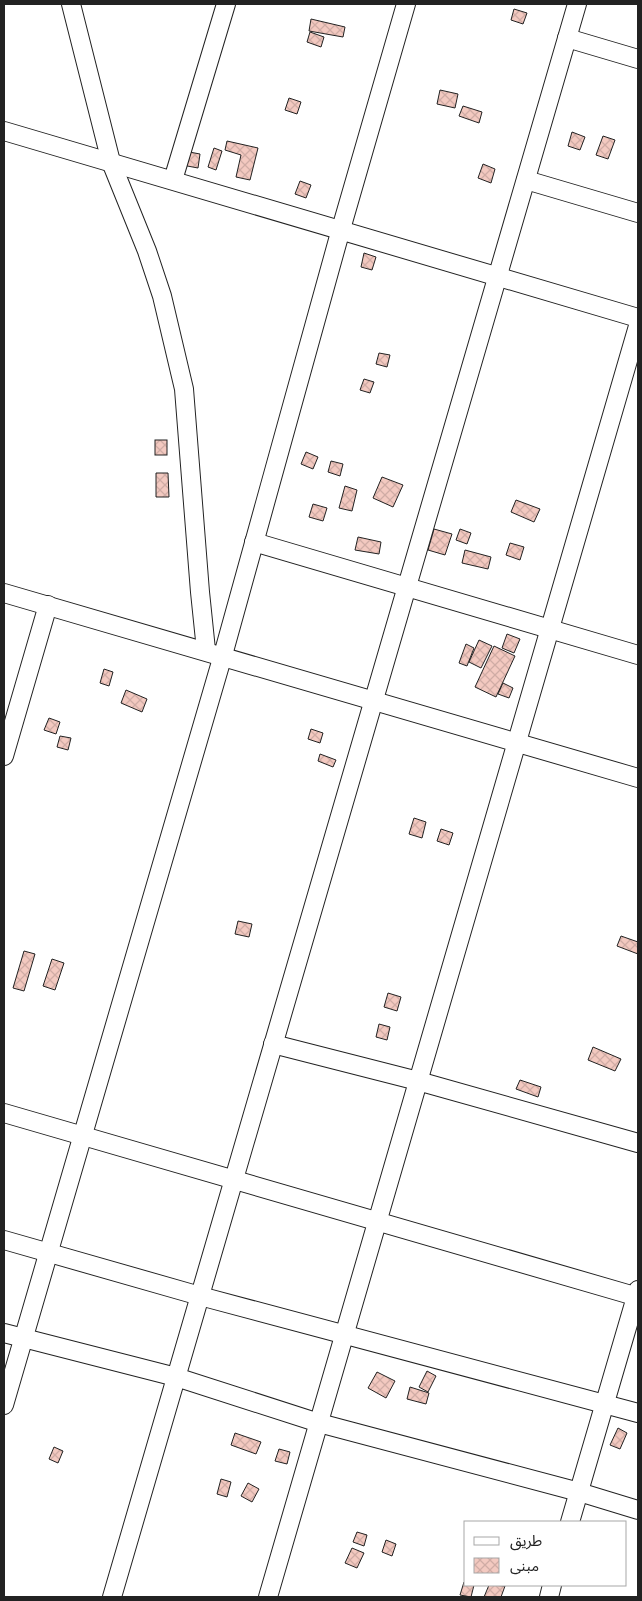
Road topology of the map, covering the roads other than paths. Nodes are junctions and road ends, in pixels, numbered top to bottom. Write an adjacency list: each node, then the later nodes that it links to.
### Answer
1 (71, 4): 8 (street)
2 (226, 4): 9 (street)
3 (406, 4): 12 (street)
4 (577, 4): 5 (street)
5 (567, 38): 6 (street); 10 (street)
6 (638, 59)
7 (4, 131): 8 (street)
8 (111, 162): 9 (street); 21 (street)
9 (173, 180): 12 (street)
10 (526, 180): 11 (street); 13 (street)
11 (638, 213)
12 (340, 229): 13 (street); 16 (street)
13 (497, 277): 14 (street); 17 (street)
14 (638, 318)
15 (638, 326): 20 (street)
16 (254, 542): 17 (street); 21 (street)
17 (406, 587): 20 (street); 23 (street)
18 (4, 592): 19 (street)
19 (48, 605): 21 (street); 25 (street)
20 (549, 630): 22 (street); 24 (street)
21 (214, 653): 23 (street); 30 (street)
22 (638, 655)
23 (373, 699): 24 (street); 27 (street)
24 (517, 742): 26 (street); 28 (street)
25 (4, 756)
26 (638, 778)
27 (273, 1044): 28 (street); 32 (street)
28 (418, 1081): 31 (street); 33 (street)
29 (4, 1113): 30 (street)
30 (82, 1136): 32 (street); 35 (street)
31 (638, 1143)
32 (234, 1179): 33 (street); 37 (street)
33 (377, 1221): 36 (street); 39 (street)
34 (4, 1240): 35 (street)
35 (48, 1253): 37 (street); 40 (street)
36 (638, 1294): 42 (street)
37 (200, 1296): 39 (street); 41 (street)
38 (4, 1333): 40 (street)
39 (345, 1333): 42 (street); 45 (street)
40 (23, 1339): 41 (street); 43 (street)
41 (176, 1377): 45 (street); 49 (street)
42 (605, 1403): 44 (street); 46 (street)
43 (4, 1405)
44 (638, 1413)
45 (319, 1423): 46 (street); 50 (street)
46 (579, 1492): 47 (street); 48 (street)
47 (638, 1510)
48 (570, 1521)
49 (112, 1597)
50 (268, 1597)

